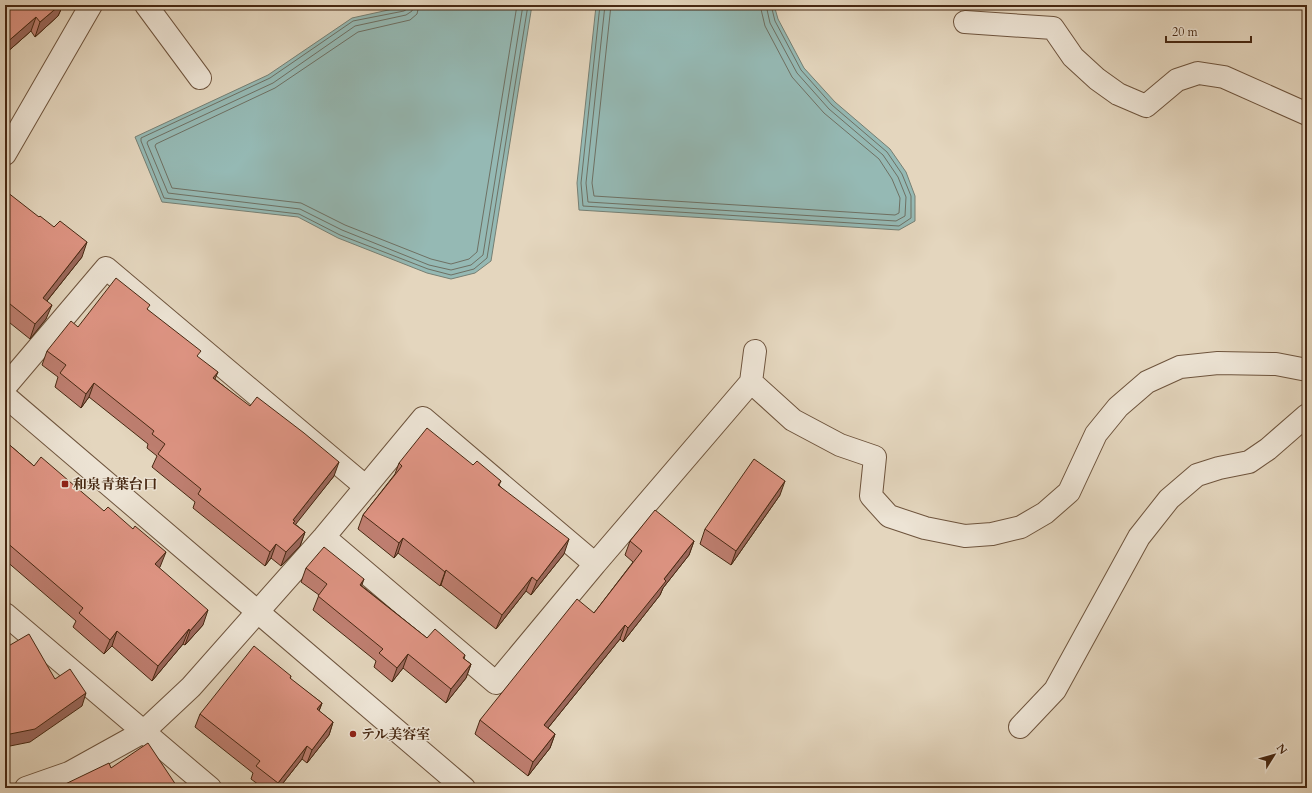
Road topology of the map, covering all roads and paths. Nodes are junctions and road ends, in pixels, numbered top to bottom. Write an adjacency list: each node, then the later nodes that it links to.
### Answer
1 (91, 5): 6 (street)
2 (146, 5): 4 (street)
3 (965, 22): 5 (street)
4 (200, 78)
5 (1307, 114)
6 (5, 154)
7 (755, 351): 9 (street)
8 (1307, 370): 9 (street)
9 (751, 382): 15 (street)
10 (5, 387): 13 (street)
11 (5, 396): 16 (street)
12 (1307, 415): 18 (street)
13 (366, 487): 14 (street); 15 (street)
14 (324, 537): 15 (street); 16 (street)
15 (595, 564)
16 (258, 611): 19 (street); 22 (street)
17 (8, 622): 19 (street)
18 (1020, 727)
19 (143, 732): 20 (street); 21 (street)
20 (26, 788)
21 (210, 788)
22 (464, 788)

